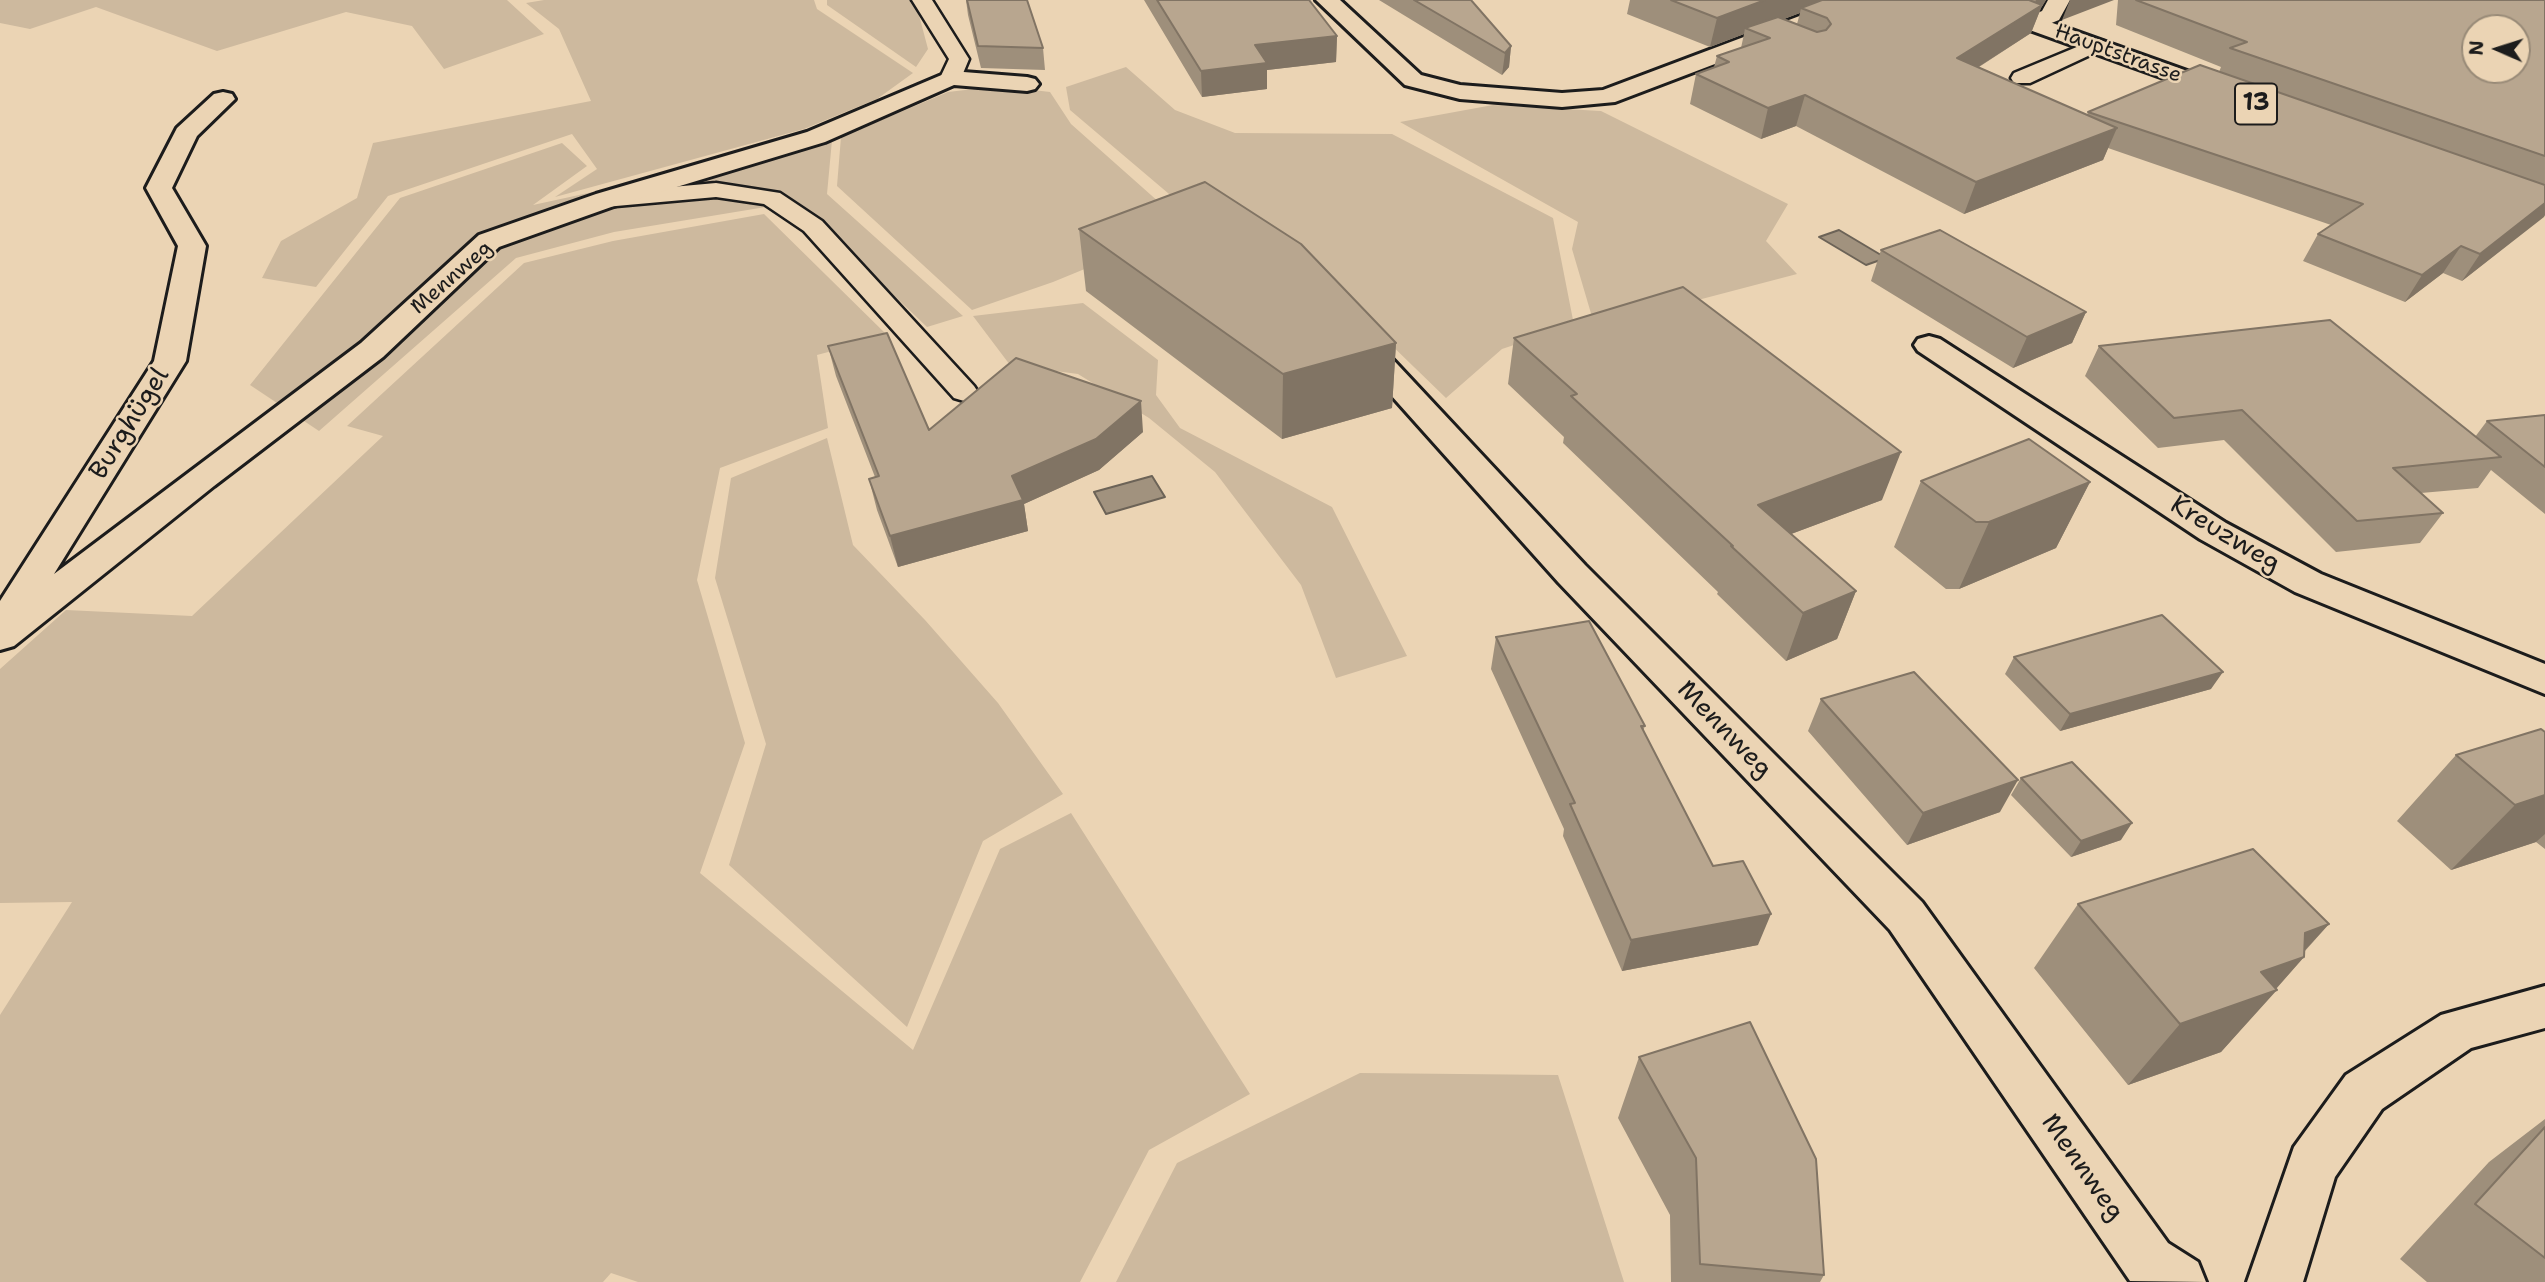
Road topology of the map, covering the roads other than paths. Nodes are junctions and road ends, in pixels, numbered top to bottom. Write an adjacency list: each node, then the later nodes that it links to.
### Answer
1 (922, 0): 11 (lane)
2 (1328, 0): 7 (street)
3 (1862, 0): 7 (street)
4 (1968, 0): 6 (street, Hauptstrasse / 13)
5 (2059, 0): 6 (street)
6 (2034, 23): 8 (street, Hauptstrasse / 13)
7 (1768, 35): 9 (lane)
8 (2096, 46): 10 (street, Hauptstrasse / 13); 12 (lane)
9 (1799, 48)
10 (2181, 76): 14 (lane); 16 (street, Hauptstrasse / 13)
11 (951, 78): 13 (street, Mennweg); 17 (street, Mennweg)
12 (2022, 78)
13 (1027, 84)
14 (2152, 87)
15 (223, 99): 21 (street, Burghügel)
16 (2249, 101)
17 (605, 200): 20 (lane); 21 (street, Mennweg)
18 (1336, 316): 24 (street, Mennweg)
19 (1929, 345): 22 (street, Kreuzweg)
20 (964, 392)
21 (0, 634)
22 (2545, 680)
23 (2545, 1007): 25 (street)
24 (2178, 1282)
25 (2275, 1282)

